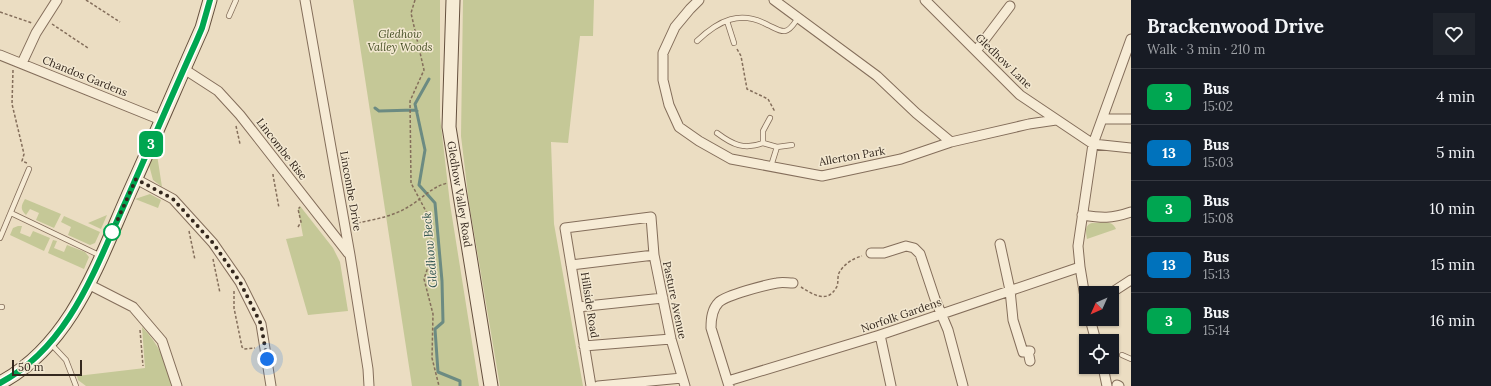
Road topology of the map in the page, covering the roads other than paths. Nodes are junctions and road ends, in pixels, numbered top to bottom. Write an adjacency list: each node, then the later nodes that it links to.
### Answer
1 (57, 0): 18 (street)
2 (210, 0): 19 (street)
3 (236, 0): 10 (lane)
4 (305, 0): 42 (street, Lincombe Drive)
5 (453, 0): 71 (street, Gledhow Valley Road)
6 (699, 0): 32 (street, Allerton Park)
7 (774, 0): 11 (street)
8 (925, 0): 16 (street, Gledhow Lane)
9 (1010, 6): 16 (street)
10 (229, 16)
11 (798, 18): 12 (lane); 26 (street)
12 (727, 21): 14 (lane); 15 (lane)
13 (1131, 39): 21 (street)
14 (697, 41)
15 (734, 43)
16 (976, 51): 24 (street, Gledhow Lane)
17 (0, 55): 18 (street, Chandos Gardens)
18 (19, 62): 23 (street, Chandos Gardens)
19 (184, 69): 23 (street); 42 (street, Lincombe Rise)
20 (770, 118): 27 (lane)
21 (1103, 118): 22 (street); 28 (street)
22 (1131, 119)
23 (161, 120): 34 (street)
24 (1056, 120): 26 (street, Allerton Park); 28 (street, Gledhow Lane)
25 (717, 133): 27 (lane)
26 (951, 142): 32 (street, Allerton Park)
27 (763, 143): 30 (lane)
28 (1093, 144): 31 (street); 37 (street)
29 (792, 145): 30 (lane)
30 (777, 147): 32 (lane)
31 (1131, 148)
32 (771, 166)
33 (29, 169): 36 (lane)
34 (136, 179): 44 (street); 69 (street)
35 (1131, 212): 37 (street)
36 (11, 213): 39 (lane); 44 (lane)
37 (1082, 215): 46 (street)
38 (651, 217): 43 (street, Pasture Avenue); 45 (street, Hillside Road)
39 (0, 238)
40 (1000, 244): 52 (street)
41 (871, 253): 55 (street)
42 (350, 255): 70 (street, Lincombe Drive)
43 (654, 255): 45 (street); 53 (street, Pasture Avenue)
44 (101, 256): 49 (street)
45 (571, 265): 54 (street, Hillside Road)
46 (1080, 267): 50 (street); 52 (street, Norfolk Gardens)
47 (1131, 280): 51 (street)
48 (793, 283): 66 (street)
49 (88, 284): 58 (street); 68 (street)
50 (1083, 286)
51 (1119, 288)
52 (1010, 290): 55 (street, Norfolk Gardens); 62 (street)
53 (663, 298): 54 (street); 57 (street, Pasture Avenue)
54 (578, 306): 59 (street, Hillside Road)
55 (942, 314): 56 (street, Norfolk Gardens); 75 (street)
56 (880, 335): 66 (street, Norfolk Gardens); 74 (street)
57 (670, 339): 59 (street); 64 (street, Pasture Avenue)
58 (50, 343): 65 (street); 67 (lane)
59 (584, 346): 72 (street, Hillside Road)
60 (1122, 355): 61 (lane)
61 (1131, 359)
62 (1030, 361)
63 (1107, 374): 76 (street)
64 (683, 382): 73 (street)
65 (0, 383)
66 (728, 384)
67 (76, 386)
68 (177, 386)
69 (271, 386)
70 (368, 386)
71 (490, 386)
72 (591, 386)
73 (598, 386)
74 (891, 386)
75 (963, 386)
76 (1114, 386)

